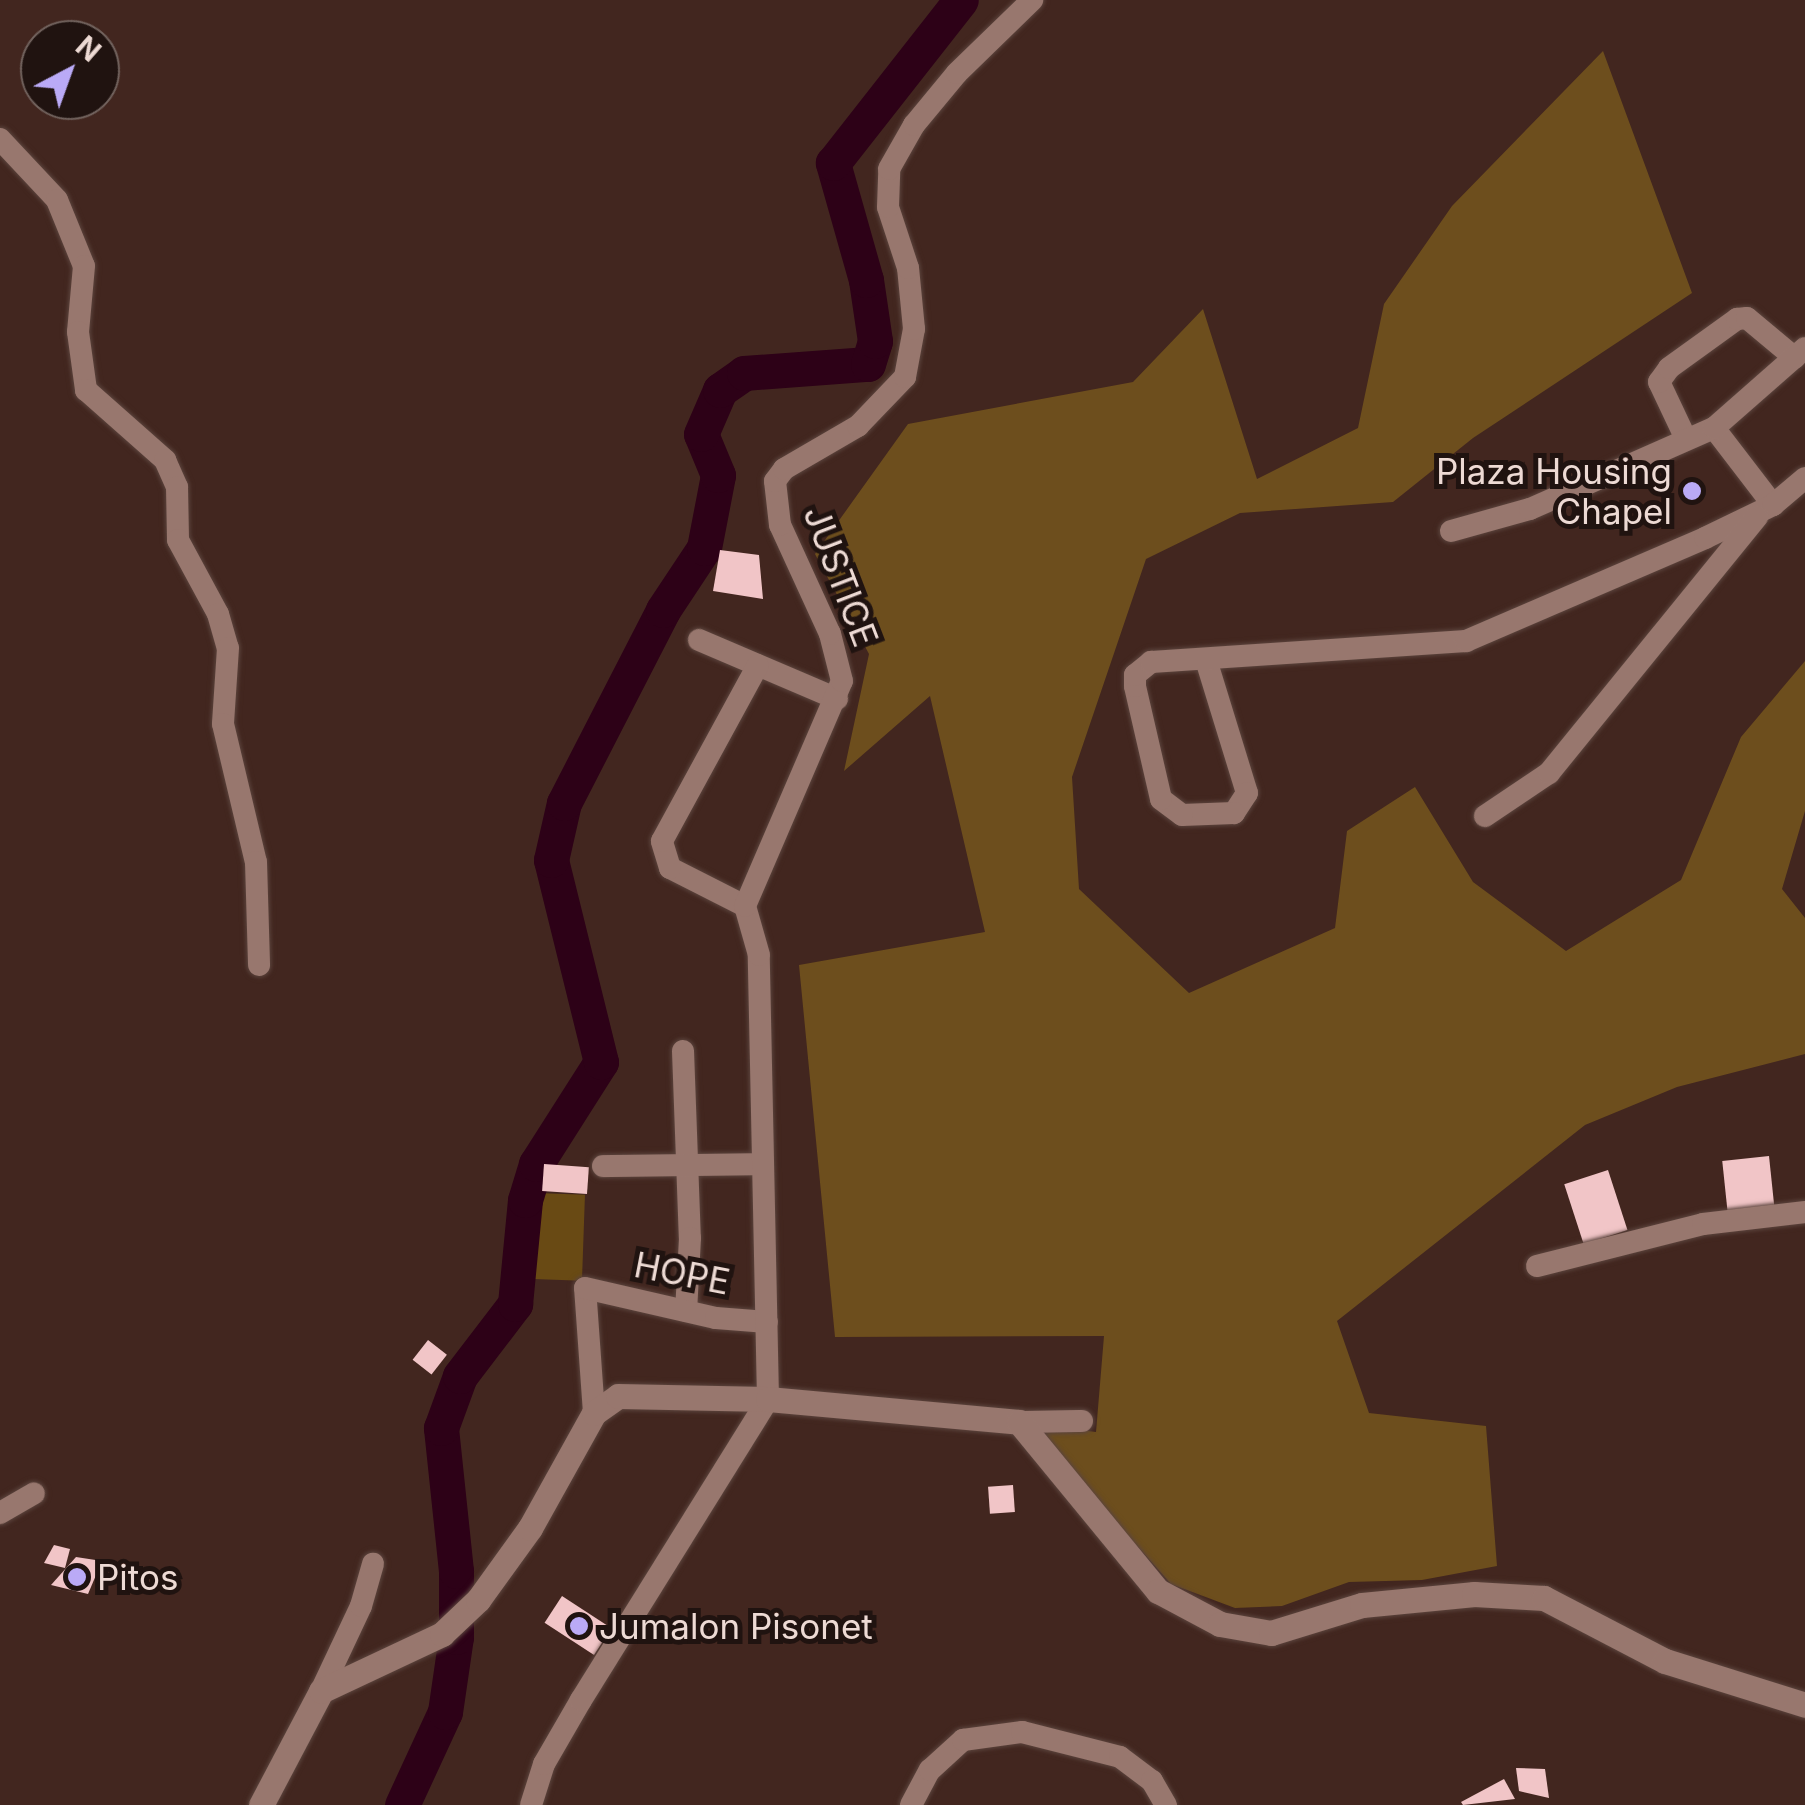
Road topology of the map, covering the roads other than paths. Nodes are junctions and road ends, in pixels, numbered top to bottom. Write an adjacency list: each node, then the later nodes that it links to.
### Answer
1 (1032, 0): 12 (street, JUSTICE)
2 (0, 139): 15 (street)
3 (1800, 353): 4 (street); 5 (street)
4 (1714, 428): 5 (street); 7 (street)
5 (1686, 439): 8 (street)
6 (1805, 478): 7 (street)
7 (1768, 508): 10 (street); 13 (street)
8 (1451, 532)
9 (700, 640): 11 (street)
10 (1207, 663): 10 (street)
11 (758, 665): 12 (street); 14 (street)
12 (837, 699): 14 (street, JUSTICE)
13 (1485, 816)
14 (746, 906): 17 (street)
15 (259, 965)
16 (683, 1050): 19 (street)
17 (762, 1164): 19 (street); 23 (street)
18 (604, 1166): 19 (street)
19 (684, 1167): 22 (street)
20 (1805, 1212): 21 (street)
21 (1538, 1266)
22 (686, 1311): 23 (street, HOPE); 25 (street, HOPE)
23 (767, 1322): 24 (street)
24 (768, 1399): 25 (street); 27 (street); 34 (street)
25 (594, 1413): 31 (street)
26 (1082, 1421): 27 (street)
27 (1019, 1422): 32 (street)
28 (34, 1492): 29 (street)
29 (0, 1513)
30 (373, 1564): 31 (street)
31 (321, 1691): 33 (street)
32 (1805, 1705)
33 (261, 1805)
34 (531, 1805)
35 (911, 1805): 36 (street)
36 (1166, 1805)

